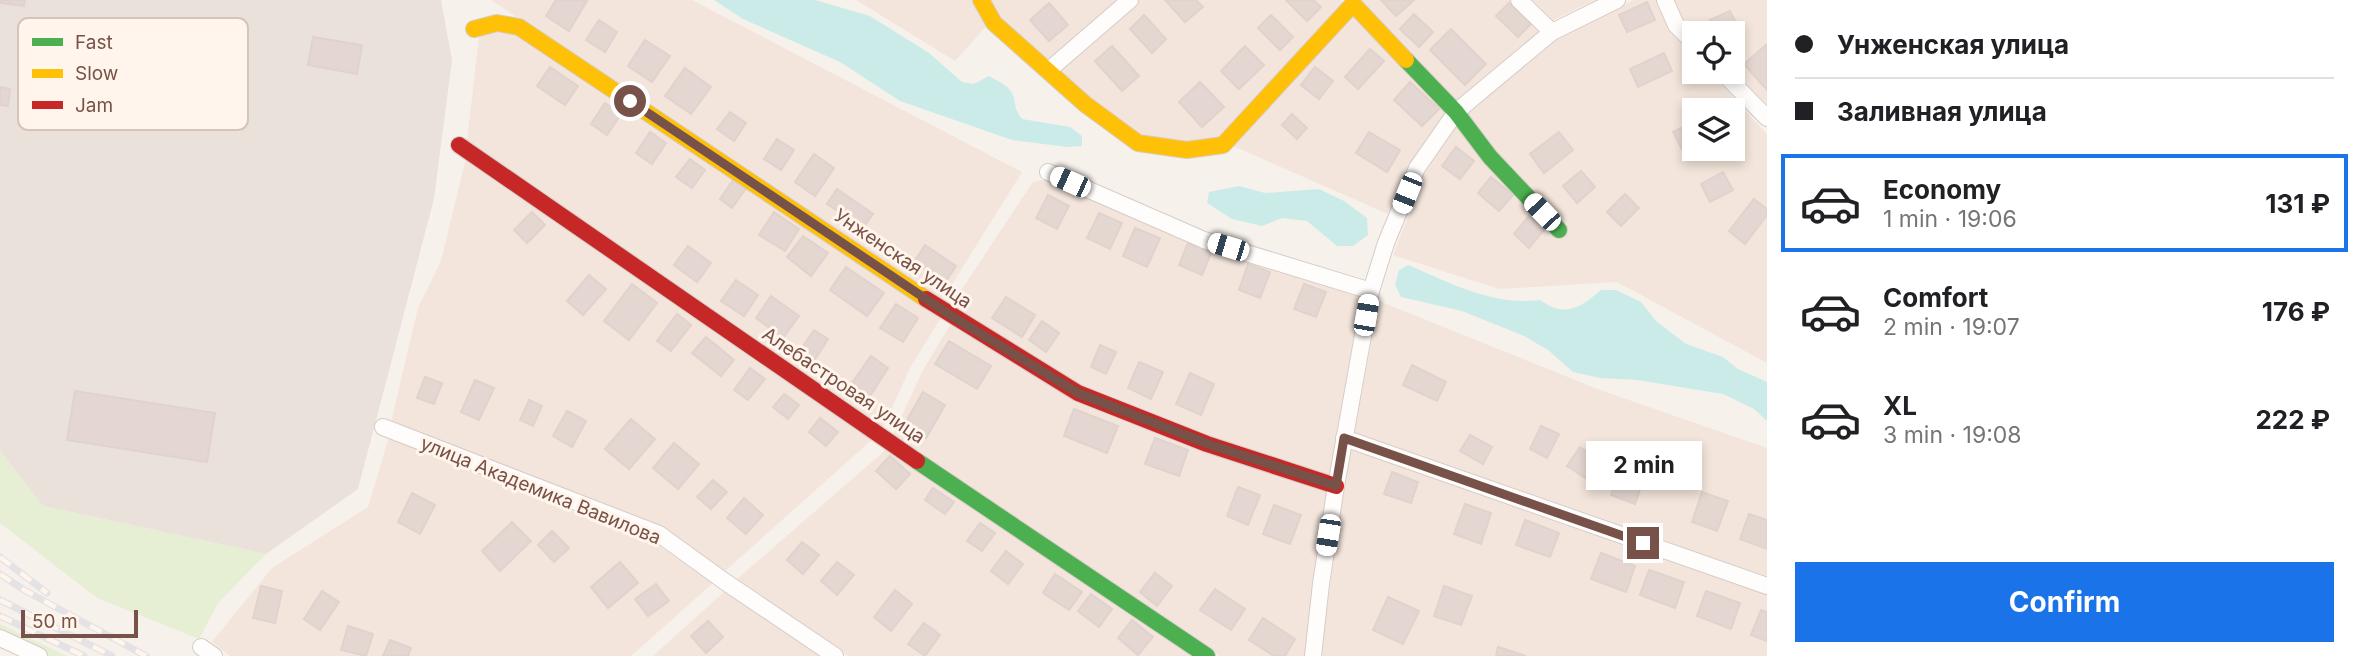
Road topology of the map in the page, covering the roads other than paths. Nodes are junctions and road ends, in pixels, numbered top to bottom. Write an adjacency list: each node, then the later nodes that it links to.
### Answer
1 (981, 0): 9 (street)
2 (1130, 0): 9 (street)
3 (1519, 0): 8 (street)
4 (1617, 0): 8 (street)
5 (1665, 0): 7 (street)
6 (474, 29): 19 (street, Унженская улица)
7 (1682, 31)
8 (1552, 32): 11 (street)
9 (1049, 70): 11 (street)
10 (1734, 84): 12 (street)
11 (1456, 112): 15 (street); 16 (street)
12 (1767, 118)
13 (459, 145): 24 (street, Алебастровая улица)
14 (1048, 172): 16 (street)
15 (1559, 230)
16 (1371, 291): 18 (street)
17 (383, 427): 23 (street, улица Академика Вавилова)
18 (1344, 438): 19 (street); 20 (street)
19 (1336, 486): 25 (street)
20 (1767, 586)
21 (0, 638): 22 (street)
22 (39, 656)
23 (835, 656)
24 (1207, 656)
25 (1313, 656)

